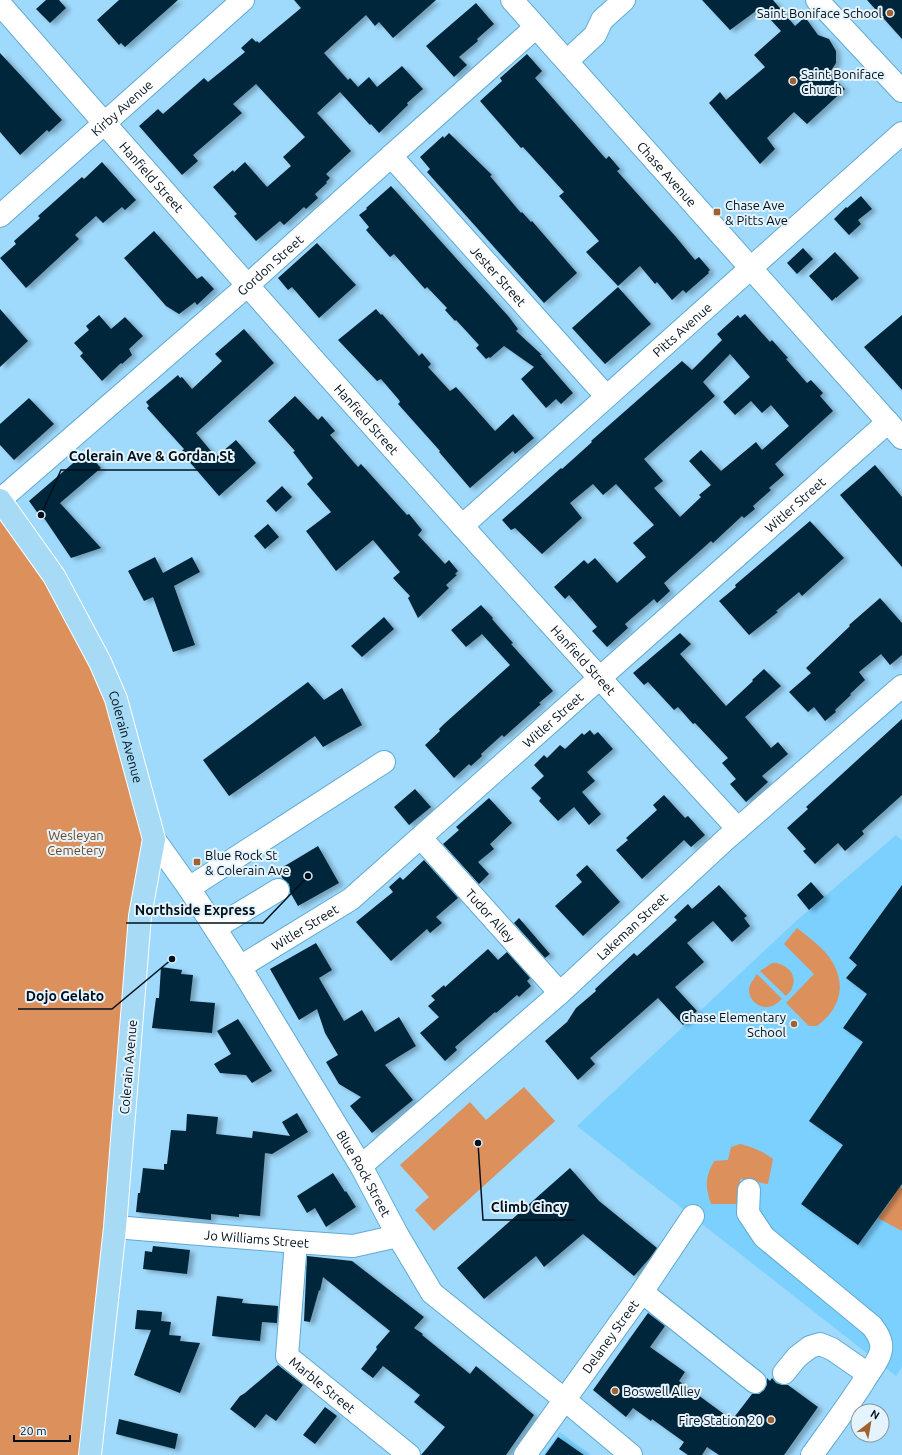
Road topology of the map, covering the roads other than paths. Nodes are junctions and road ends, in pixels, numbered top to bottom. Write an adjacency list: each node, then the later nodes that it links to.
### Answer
1 (243, 0): 9 (street, Kirby Avenue)
2 (512, 0): 6 (street, Chase Avenue)
3 (624, 0): 7 (street)
4 (817, 0): 8 (street)
5 (0, 4): 9 (street, Hanfield Street)
6 (536, 27): 7 (street, Chase Avenue); 11 (street, Gordon Street)
7 (567, 61): 13 (street, Chase Avenue)
8 (902, 91)
9 (104, 123): 12 (street, Kirby Avenue); 14 (street, Hanfield Street)
10 (902, 133): 13 (street, Pitts Avenue)
11 (391, 156): 14 (street, Gordon Street); 15 (street, Jester Street)
12 (0, 216)
13 (751, 268): 15 (street, Pitts Avenue); 16 (street, Chase Avenue)
14 (248, 285): 17 (street, Gordon Street); 18 (street, Hanfield Street)
15 (606, 396): 18 (street, Pitts Avenue)
16 (895, 430): 19 (street, Witler Street)
17 (0, 500): 24 (main road, Colerain Avenue)
18 (462, 526): 19 (street, Hanfield Street)
19 (599, 678): 22 (street, Hanfield Street); 23 (street, Witler Street)
20 (902, 686): 22 (street, Lakeman Street)
21 (384, 762): 25 (street)
22 (738, 829): 29 (street, Lakeman Street)
23 (421, 838): 28 (street, Witler Street); 29 (street, Tudor Alley)
24 (154, 839): 25 (street, Blue Rock Street); 33 (main road, Colerain Avenue)
25 (189, 888): 27 (street, Blue Rock Street)
26 (278, 890): 27 (street)
27 (215, 928): 28 (street, Blue Rock Street)
28 (240, 967): 30 (street, Blue Rock Street)
29 (560, 993): 30 (street, Lakeman Street)
30 (361, 1166): 34 (street, Blue Rock Street)
31 (749, 1190): 37 (street)
32 (693, 1216): 36 (street, Delaney Street)
33 (115, 1227): 35 (street, Jo Williams Street); 41 (main road, Colerain Avenue)
34 (398, 1236): 35 (street, Jo Williams Street); 40 (street, Blue Rock Street)
35 (296, 1242): 42 (street, Marble Street)
36 (642, 1292): 39 (street); 40 (street, Delaney Street)
37 (872, 1368): 38 (street); 45 (street)
38 (784, 1373)
39 (755, 1382)
40 (565, 1400): 43 (street, Delaney Street); 44 (street, Blue Rock Street)
41 (90, 1455)
42 (409, 1455)
43 (525, 1455)
44 (631, 1455)
45 (812, 1455)

